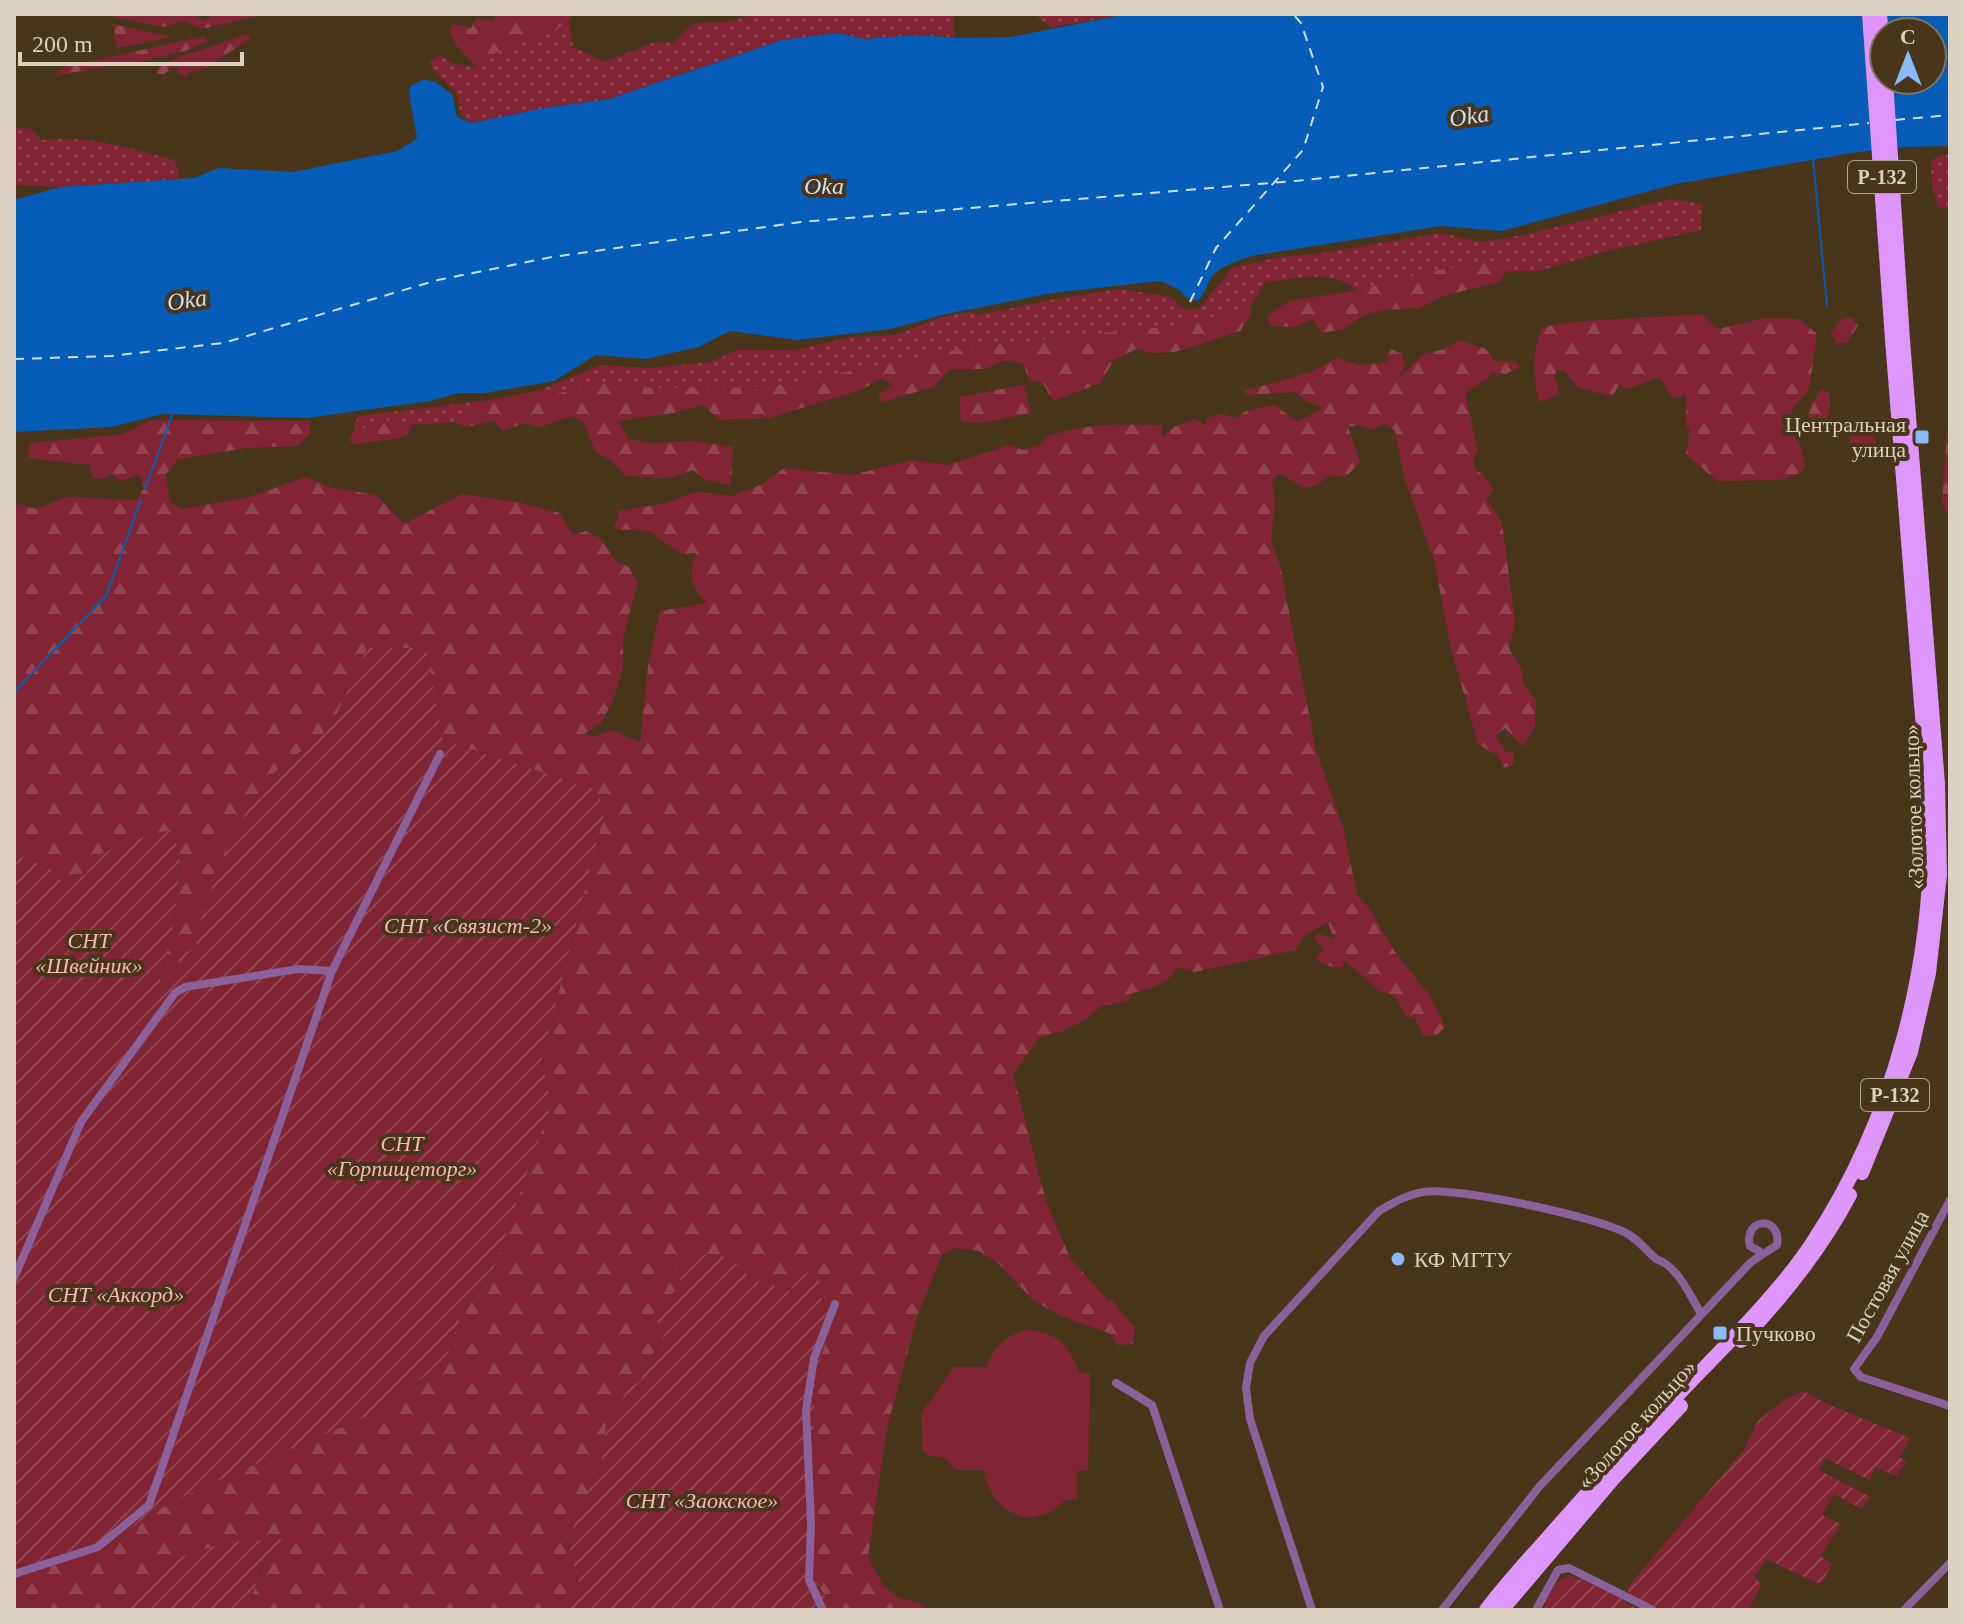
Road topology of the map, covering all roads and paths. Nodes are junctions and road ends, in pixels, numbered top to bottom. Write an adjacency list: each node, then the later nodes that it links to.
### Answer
1 (1869, 14): 3 (highway, Р-132)
2 (1887, 96): 3 (highway, Р-132)
3 (1897, 340): 21 (highway, «Золотое кольцо» / Р-132); 22 (highway, «Золотое кольцо» / Р-132)
4 (440, 754): 5 (street)
5 (332, 971): 10 (street); 16 (street)
6 (1950, 1200): 14 (street, Постовая улица)
7 (1750, 1246): 8 (street); 8 (street); 9 (street)
8 (1762, 1253): 9 (street)
9 (1751, 1262): 12 (street)
10 (14, 1276)
11 (835, 1304): 17 (street)
12 (1701, 1314): 19 (street); 20 (street)
13 (1116, 1383): 18 (street)
14 (1950, 1406)
15 (1950, 1563): 25 (street)
16 (14, 1574)
17 (823, 1610)
18 (1220, 1610)
19 (1312, 1610)
20 (1442, 1610)
21 (1486, 1610)
22 (1502, 1610)
23 (1536, 1610): 24 (street)
24 (1653, 1610)
25 (1904, 1610)

